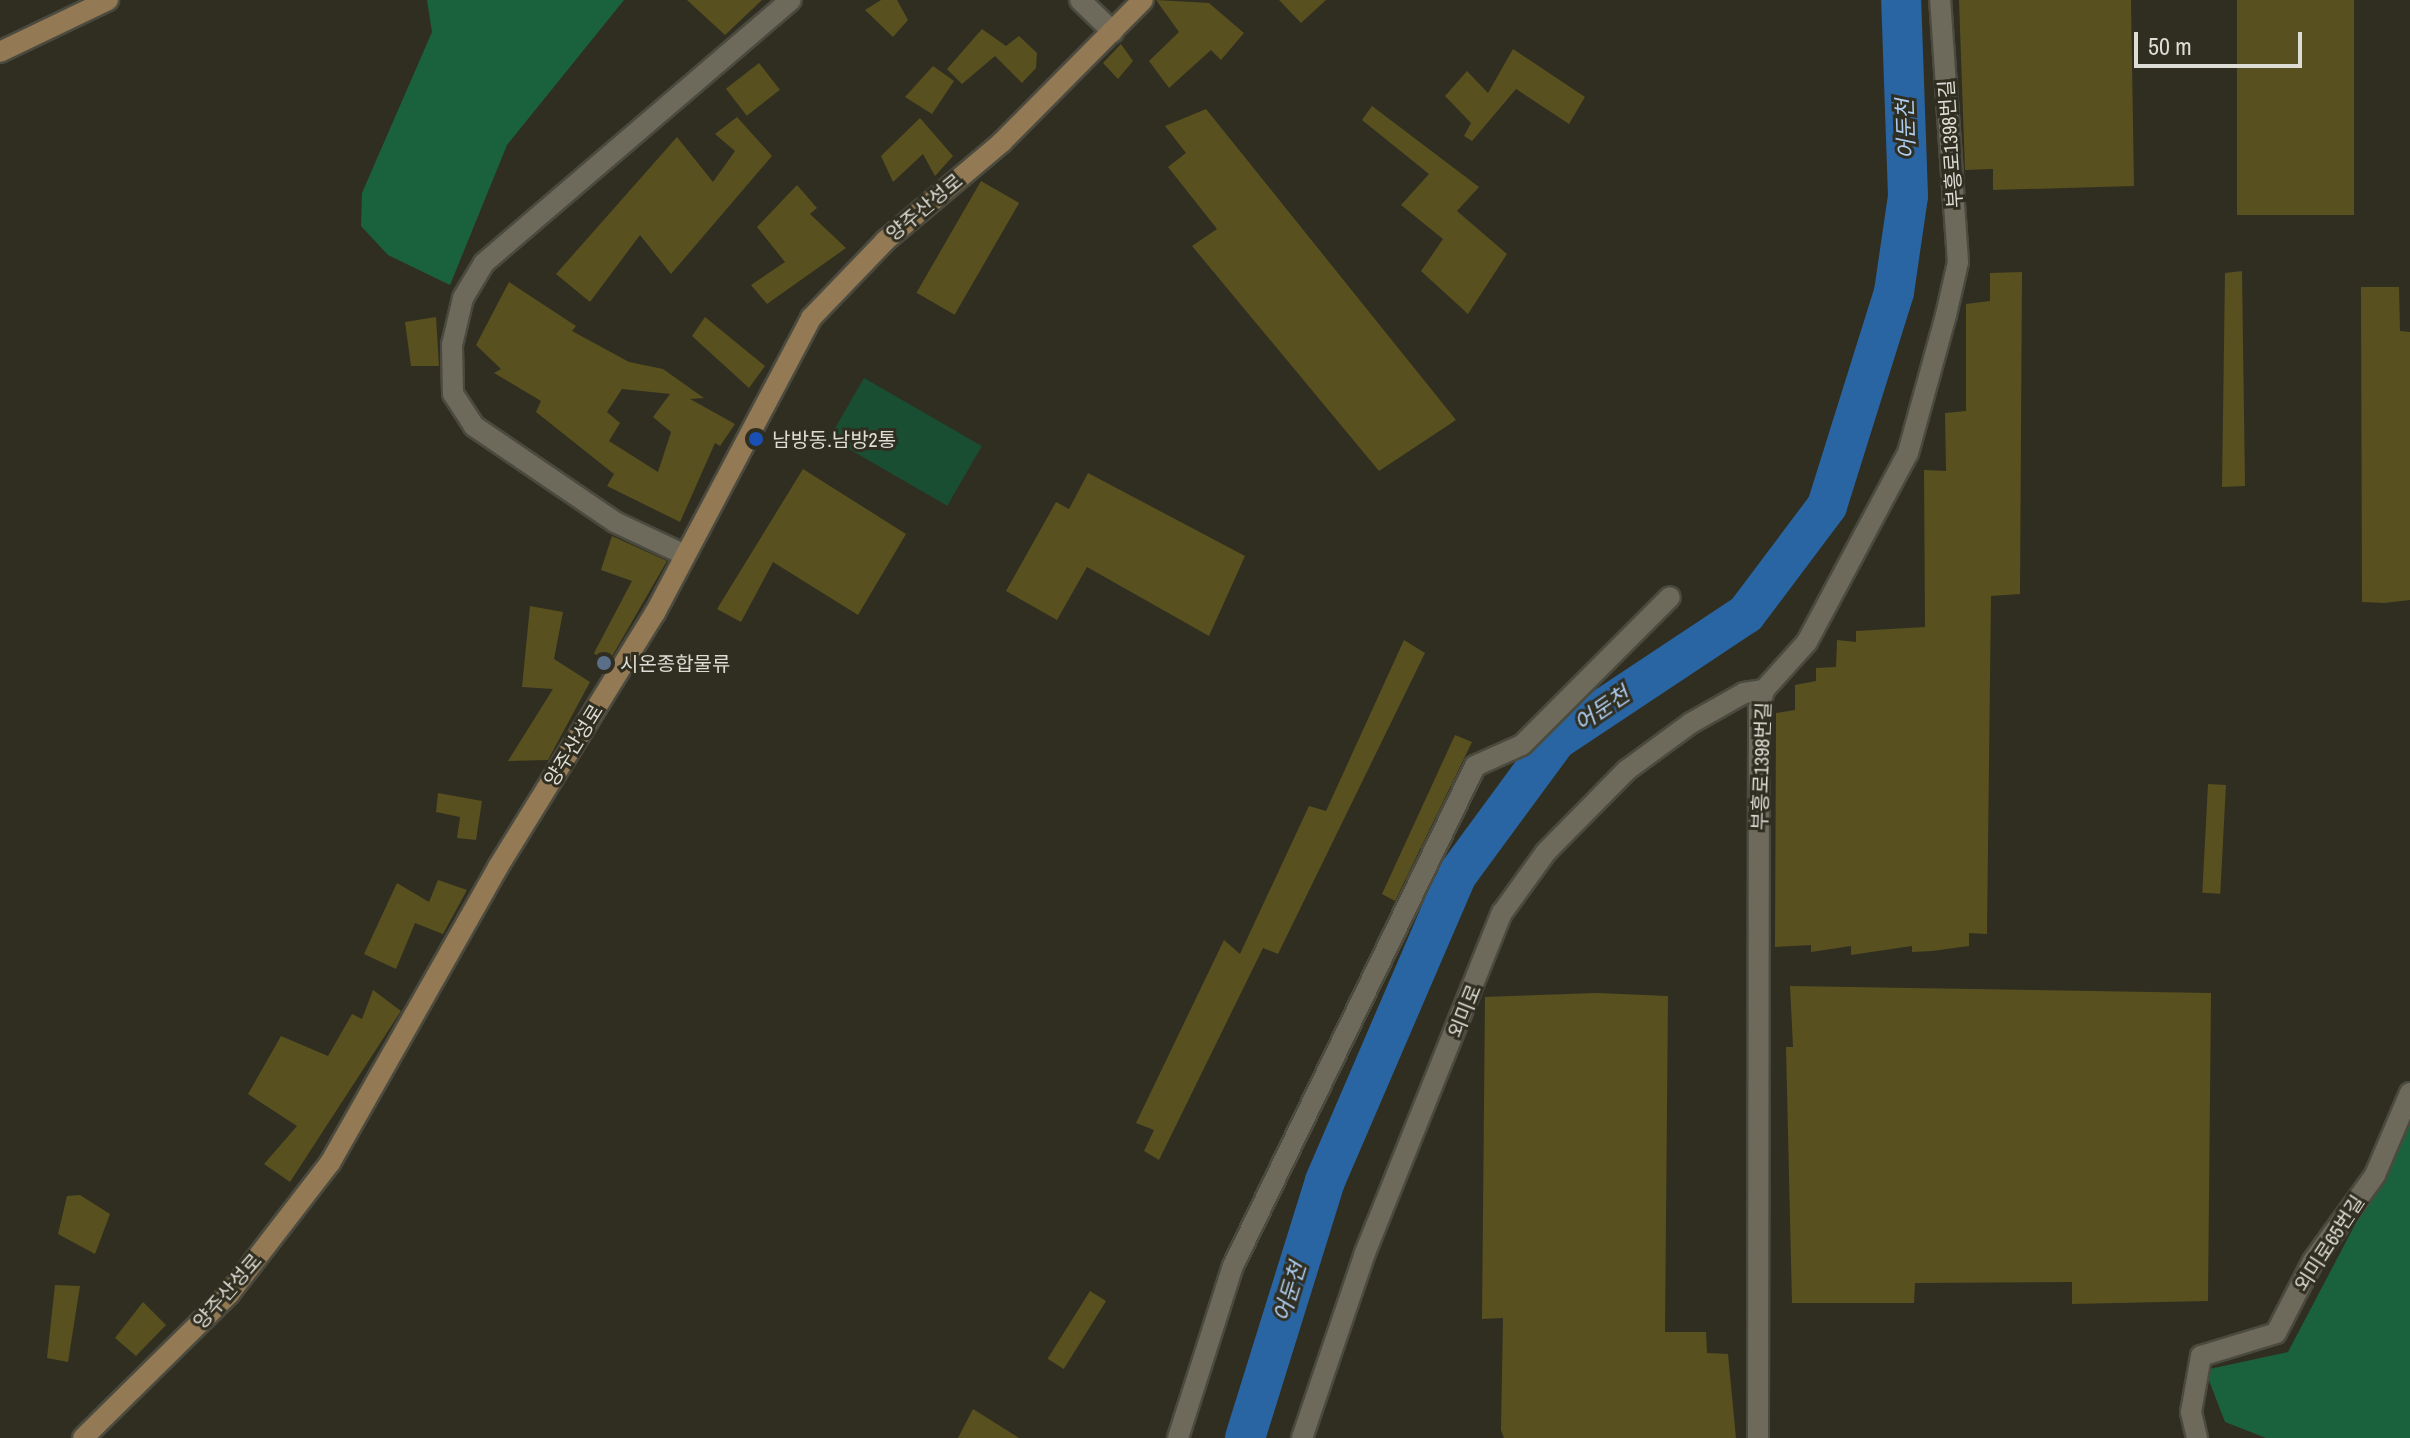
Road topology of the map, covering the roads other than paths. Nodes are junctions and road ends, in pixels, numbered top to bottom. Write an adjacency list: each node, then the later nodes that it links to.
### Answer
1 (108, 0): 7 (street)
2 (791, 0): 8 (street)
3 (1080, 0): 6 (street)
4 (1143, 0): 6 (street, 양주산성로)
5 (1940, 0): 10 (street, 부흥로1398번길)
6 (1113, 32): 8 (street, 양주산성로)
7 (0, 52)
8 (685, 555): 12 (street, 양주산성로)
9 (1670, 597): 13 (street)
10 (1764, 690): 14 (street, 외미로); 15 (street, 부흥로1398번길)
11 (2410, 1093): 16 (street, 외미로65번길)
12 (83, 1438)
13 (1178, 1438)
14 (1302, 1438)
15 (1758, 1438)
16 (2197, 1438)

